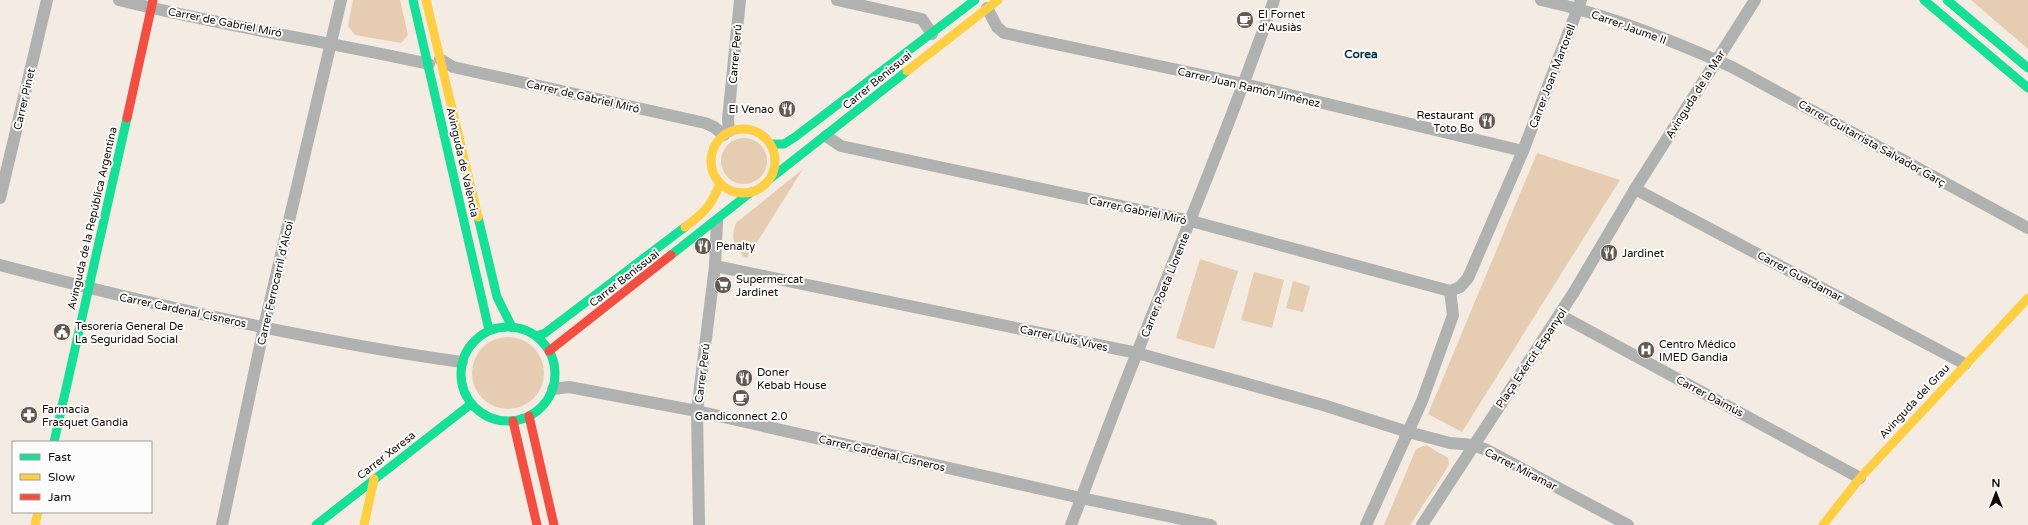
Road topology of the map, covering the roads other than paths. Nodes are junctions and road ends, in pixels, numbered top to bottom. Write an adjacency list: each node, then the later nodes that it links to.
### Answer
1 (47, 0): 34 (street, Carrer Pinet)
2 (119, 0): 15 (street, Carrer de Gabriel Miró)
3 (341, 0): 19 (street, Carrer Ferrocarril d'Alcoi)
4 (413, 0): 22 (street, Avinguda de València)
5 (426, 0): 20 (street, Avinguda de València)
6 (740, 0): 26 (street, Carrer Perú)
7 (837, 0): 18 (street)
8 (975, 0): 18 (street, Carrer Benissuai)
9 (998, 0): 17 (street, Carrer Benissuai)
10 (1274, 0): 24 (street, Carrer Poeta Llorente)
11 (1541, 0): 16 (street, Carrer Jaume II)
12 (1755, 0): 21 (street, Avinguda de la Mar)
13 (1924, 0): 25 (street)
14 (1946, 0): 23 (street)
15 (152, 4): 19 (street, Carrer de Gabriel Miró); 40 (street, Avinguda de la República Argentina)
16 (1579, 4): 21 (street, Carrer Jaume II); 29 (street, Carrer Joan Martorell)
17 (987, 8): 24 (street, Carrer Juan Ramón Jiménez); 27 (street, Carrer Benissuai)
18 (932, 34): 28 (street, Carrer Benissuai)
19 (332, 43): 22 (street, Carrer de Gabriel Miró); 44 (street, Carrer Ferrocarril d'Alcoi)
20 (440, 59): 26 (street, Carrer de Gabriel Miró); 45 (street, Avinguda de València)
21 (1716, 60): 32 (street, Avinguda de la Mar); 37 (street, Carrer Guitarrista Salvador Garç)
22 (429, 64): 46 (street, Avinguda de València)
23 (2028, 68)
24 (1244, 84): 29 (street, Carrer Juan Ramón Jiménez); 36 (street, Carrer Poeta Llorente)
25 (2028, 88)
26 (726, 133): 28 (street); 31 (street)
27 (826, 136): 30 (street, Carrer Benissuai); 36 (street, Carrer Gabriel Miró)
28 (771, 144): 30 (street)
29 (1523, 151): 41 (street)
30 (771, 178): 33 (street)
31 (720, 183): 33 (street); 47 (street, Carrer Benissuai)
32 (1635, 189): 43 (street, Plaça Exèrcit Espanyol); 51 (street, Carrer Guardamar)
33 (751, 192): 35 (street, Carrer Benissuai)
34 (0, 198)
35 (717, 221): 39 (street, Carrer Perú); 48 (street, Carrer Benissuai)
36 (1191, 221): 41 (street, Carrer Gabriel Miró); 49 (street, Carrer Poeta Llorente)
37 (2028, 228)
38 (0, 265): 40 (street, Carrer Cardenal Cisneros)
39 (714, 266): 49 (street, Carrer Lluís Vives); 54 (street, Carrer Perú)
40 (88, 288): 44 (street, Carrer Cardenal Cisneros); 58 (street, Avinguda de la República Argentina)
41 (1450, 291): 57 (street)
42 (2028, 298): 51 (street, Avinguda del Grau)
43 (1560, 315): 59 (street, Plaça Exèrcit Espanyol); 60 (street, Carrer Daimús)
44 (264, 327): 50 (street, Carrer Cardenal Cisneros); 66 (street, Carrer Ferrocarril d'Alcoi)
45 (512, 327): 46 (street); 47 (street)
46 (489, 330): 50 (street)
47 (536, 336): 48 (street)
48 (549, 351): 52 (street)
49 (1137, 353): 57 (street, Carrer Lluís Vives); 62 (street, Carrer Poeta Llorente)
50 (462, 362): 53 (street)
51 (1965, 364): 60 (street, Avinguda del Grau)
52 (553, 389): 54 (street, Carrer Cardenal Cisneros); 55 (street)
53 (471, 404): 56 (street); 61 (street, Carrer Xeresa)
54 (697, 411): 62 (street, Carrer Cardenal Cisneros); 71 (street, Carrer Perú)
55 (529, 416): 56 (street); 70 (street)
56 (513, 421): 69 (street)
57 (1408, 432): 59 (street, Carrer Miramar); 74 (street)
58 (54, 441)
59 (1473, 445): 75 (street, Plaça Exèrcit Espanyol); 76 (street, Carrer Miramar)
60 (1860, 478): 77 (street, Avinguda del Grau)
61 (374, 479): 63 (street, Carrer Xeresa); 68 (street)
62 (1081, 498): 72 (street, Carrer Poeta Llorente); 73 (street, Carrer Cardenal Cisneros)
63 (338, 508): 67 (street, Carrer Xeresa); 68 (street)
64 (38, 513): 65 (street)
65 (35, 525)
66 (222, 525)
67 (316, 525)
68 (364, 525)
69 (537, 525)
70 (554, 525)
71 (699, 525)
72 (1070, 525)
73 (1211, 525)
74 (1366, 525)
75 (1422, 525)
76 (1628, 525)
77 (1824, 525)

